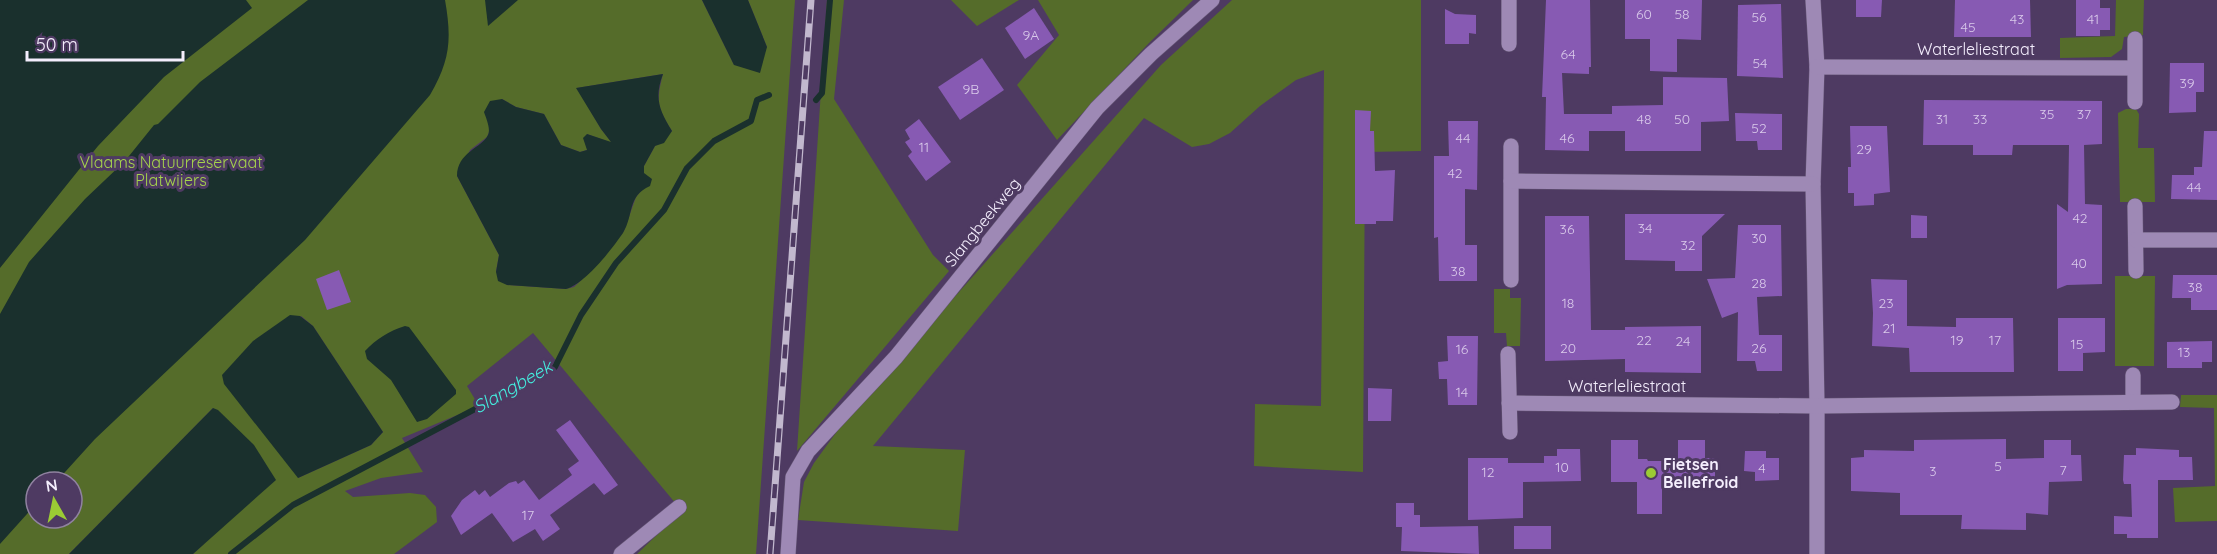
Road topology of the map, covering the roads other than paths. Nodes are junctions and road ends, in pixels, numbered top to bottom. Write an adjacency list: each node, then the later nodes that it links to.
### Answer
1 (1212, 0): 26 (street, Slangbeekweg)
2 (1509, 0): 5 (street)
3 (1813, 0): 6 (street)
4 (2136, 39): 7 (street)
5 (1509, 44)
6 (1816, 67): 7 (street, Waterleliestraat); 11 (street)
7 (2134, 68): 8 (street)
8 (2135, 102)
9 (1511, 146): 10 (street)
10 (1511, 181): 11 (street); 16 (street)
11 (1813, 184): 22 (street)
12 (2135, 206): 13 (street)
13 (2136, 240): 14 (street); 15 (street)
14 (2217, 240)
15 (2136, 271)
16 (1511, 280)
17 (1508, 354): 21 (street)
18 (2133, 375): 19 (street)
19 (2133, 402): 20 (street, Waterleliestraat); 22 (street, Waterleliestraat)
20 (2172, 402)
21 (1509, 403): 22 (street, Waterleliestraat); 23 (street)
22 (1817, 406): 27 (street)
23 (1510, 432)
24 (679, 507): 25 (street)
25 (621, 554)
26 (788, 554)
27 (1817, 554)

